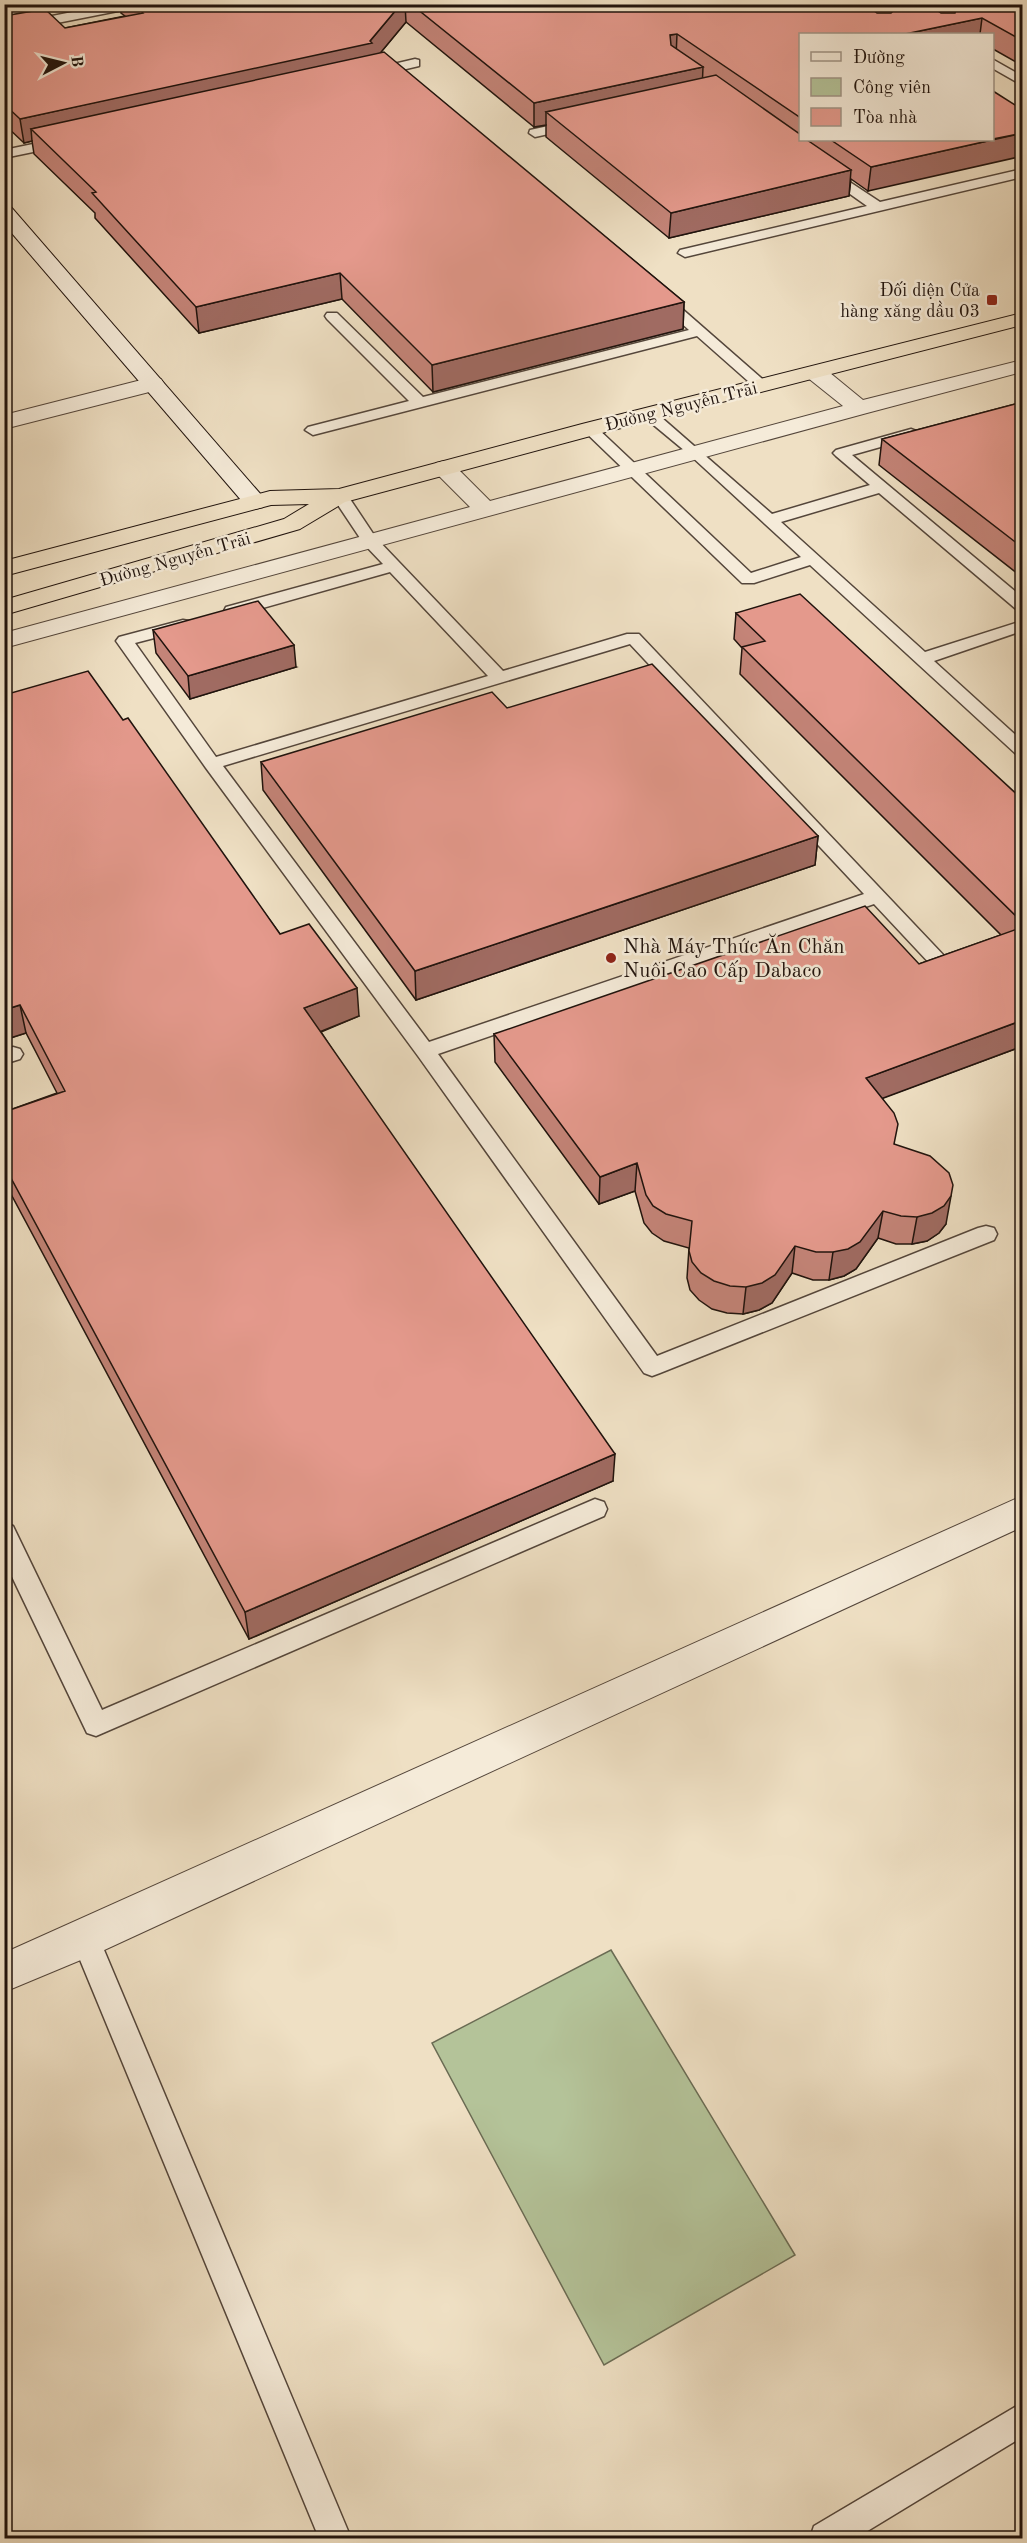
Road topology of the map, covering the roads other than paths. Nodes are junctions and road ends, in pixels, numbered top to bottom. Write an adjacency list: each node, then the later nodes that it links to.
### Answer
1 (55, 4): 3 (lane)
2 (123, 6): 3 (lane)
3 (40, 8): 4 (lane)
4 (4, 13)
5 (415, 63): 7 (lane)
6 (994, 64): 8 (lane)
7 (357, 76)
8 (1023, 81)
9 (592, 120): 10 (lane)
10 (535, 133)
11 (71, 140): 12 (lane)
12 (4, 154)
13 (812, 160): 15 (lane)
14 (1023, 173): 15 (lane)
15 (878, 207): 17 (lane)
16 (4, 210): 24 (street)
17 (685, 253)
18 (646, 285): 21 (lane)
19 (332, 316): 26 (lane)
20 (1023, 319): 23 (highway, Đường Nguyễn Trãi)
21 (701, 331): 25 (lane); 26 (lane)
22 (1023, 366): 27 (street)
23 (816, 373): 25 (highway, Đường Nguyễn Trãi); 27 (street)
24 (153, 384): 29 (street); 38 (street)
25 (762, 386): 28 (highway, Đường Nguyễn Trãi)
26 (420, 403): 31 (lane)
27 (859, 408): 33 (street)
28 (649, 414): 30 (highway, Đường Nguyễn Trãi); 33 (lane)
29 (4, 422)
30 (590, 429): 34 (highway, Đường Nguyễn Trãi); 35 (lane)
31 (312, 430)
32 (921, 431): 36 (lane)
33 (696, 453): 35 (street); 40 (lane)
34 (444, 468): 37 (highway, Đường Nguyễn Trãi); 39 (street)
35 (632, 470): 39 (street); 42 (lane)
36 (882, 487): 40 (lane); 46 (lane)
37 (340, 496): 38 (highway, Đường Nguyễn Trãi); 41 (lane); 45 (highway, Đường Nguyễn Trãi)
38 (255, 502): 44 (highway, Đường Nguyễn Trãi)
39 (486, 510): 41 (street)
40 (770, 520): 42 (lane)
41 (370, 541): 43 (lane); 48 (street)
42 (813, 559): 51 (lane)
43 (393, 566): 52 (lane); 54 (lane)
44 (4, 569)
45 (77, 587): 47 (highway, Đường Nguyễn Trãi); 48 (street)
46 (1023, 605)
47 (4, 608)
48 (99, 615): 50 (street)
49 (1023, 626): 51 (lane)
50 (4, 641)
51 (922, 659): 53 (lane)
52 (500, 678): 54 (lane); 55 (lane)
53 (1023, 750)
54 (212, 764): 57 (lane)
55 (877, 896): 56 (lane); 57 (lane)
56 (939, 961)
57 (424, 1051): 58 (lane)
58 (986, 1234)
59 (595, 1509): 61 (lane)
60 (1023, 1511): 62 (street)
61 (4, 1533)
62 (85, 1938): 63 (street); 65 (lane)
63 (4, 1973)
64 (1023, 2419): 66 (lane)
65 (335, 2538)
66 (826, 2538)

